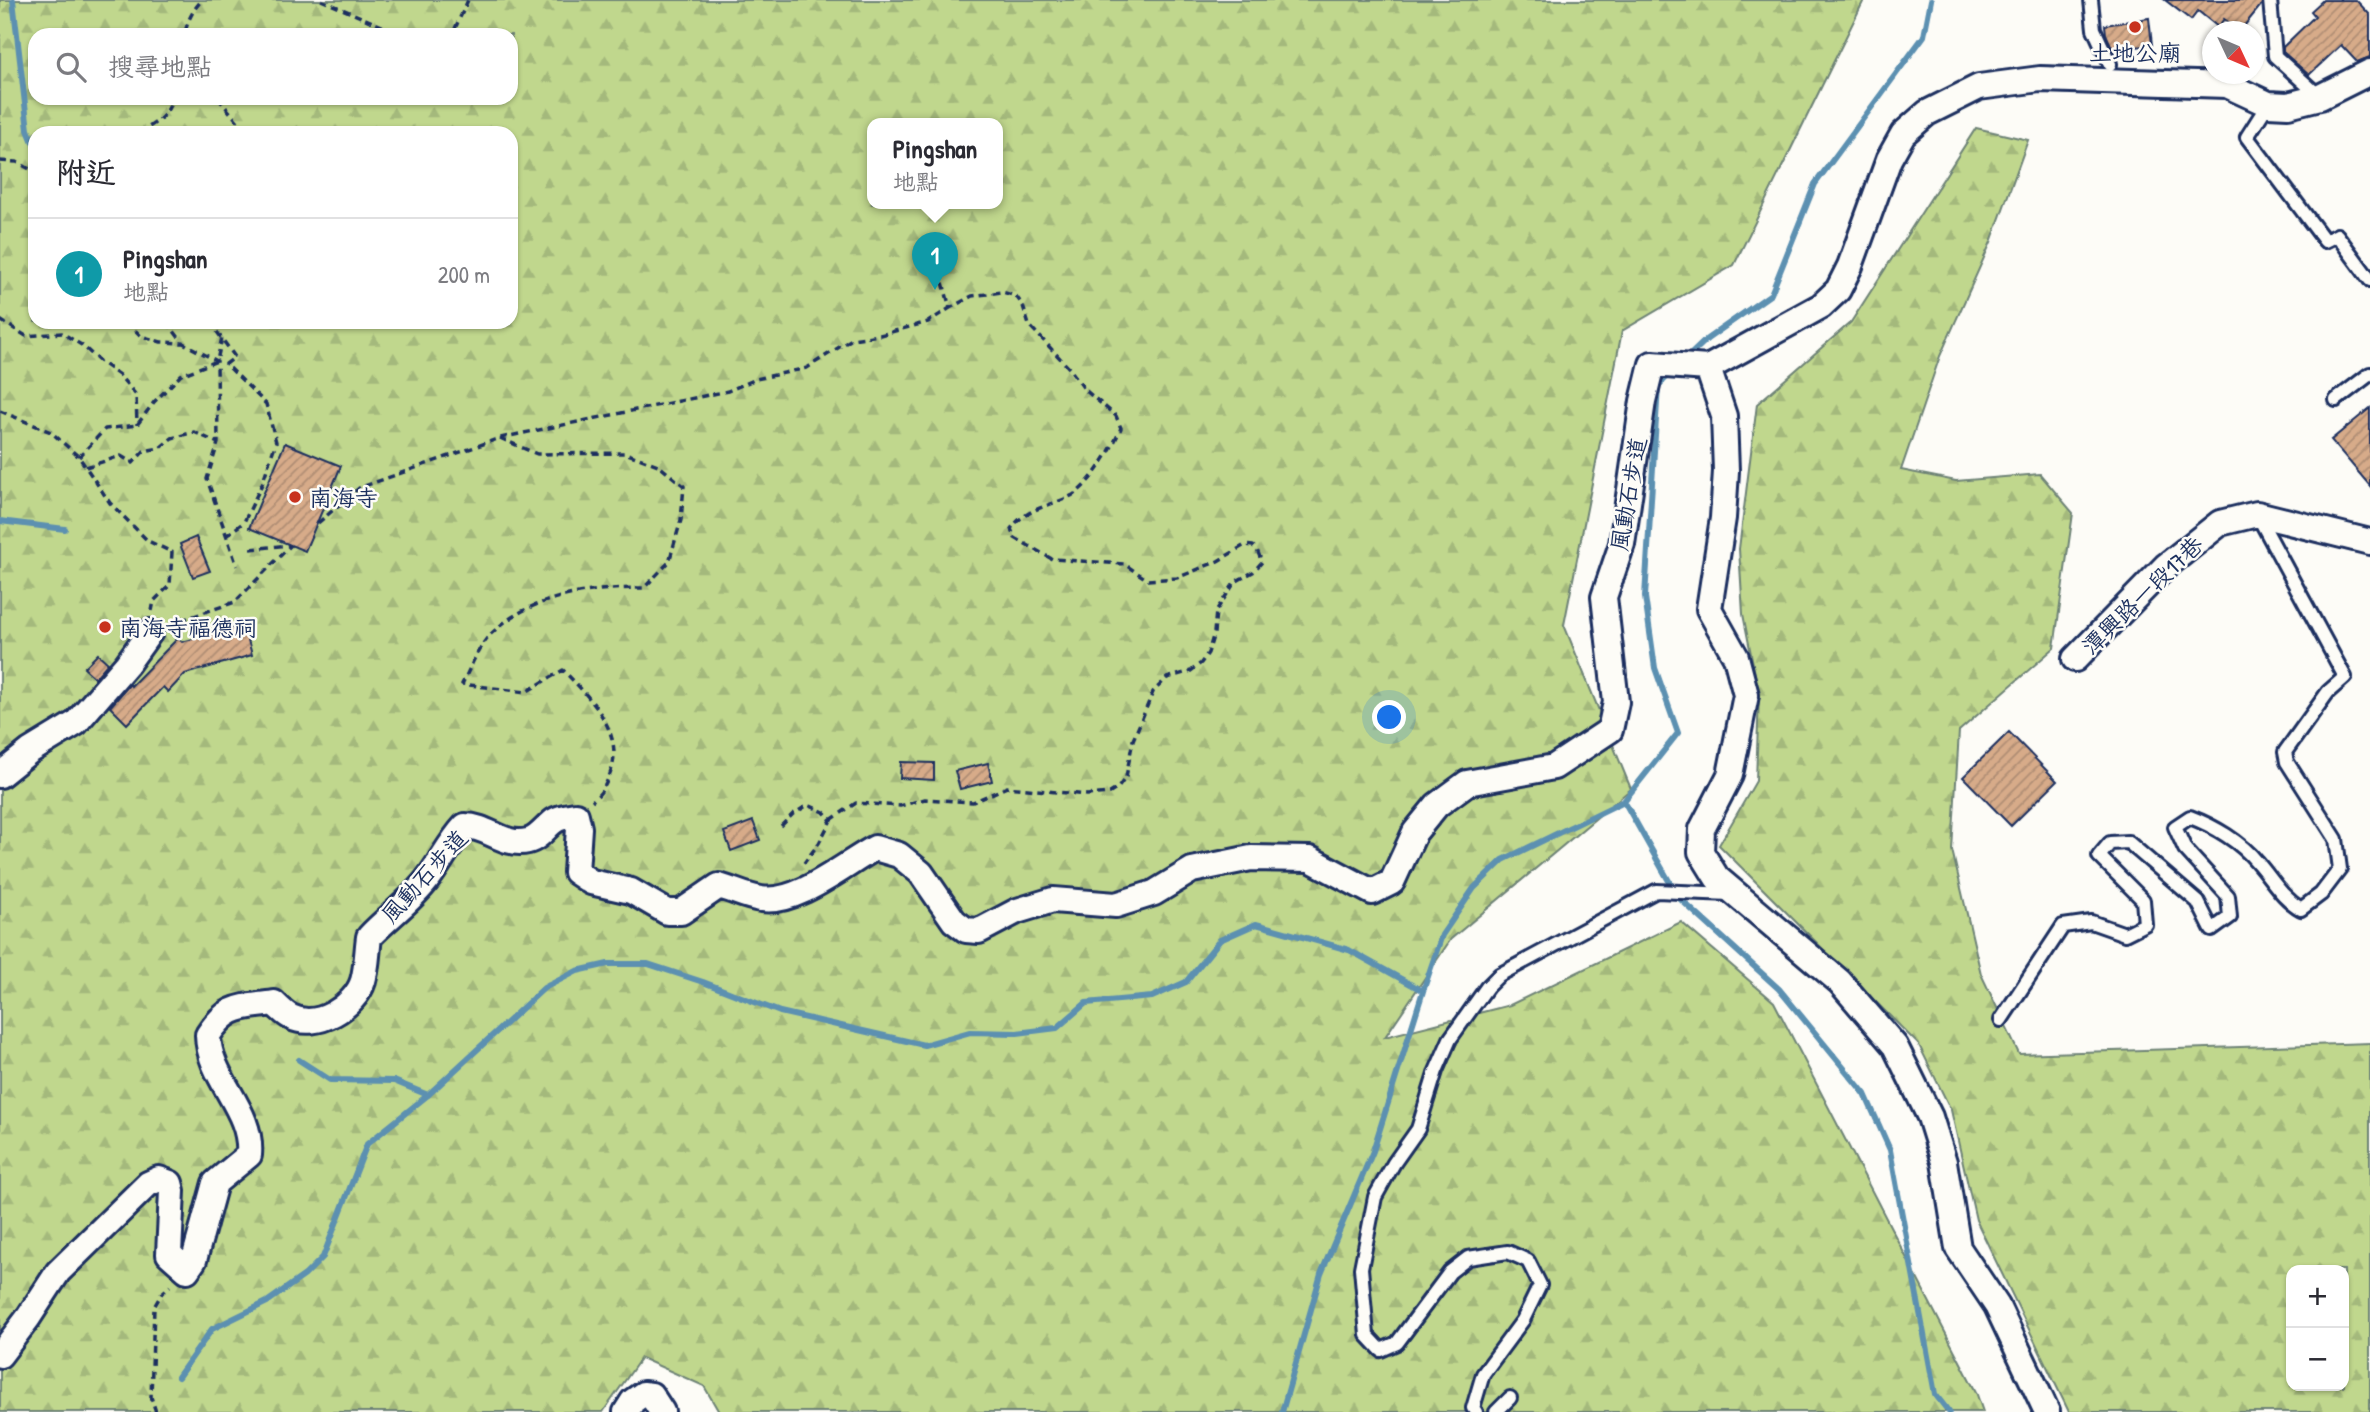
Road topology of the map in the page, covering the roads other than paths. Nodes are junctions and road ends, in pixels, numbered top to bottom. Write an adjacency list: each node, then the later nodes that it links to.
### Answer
1 (2091, 0): 3 (lane)
2 (2270, 0): 5 (lane)
3 (2110, 64)
4 (2370, 72): 5 (street)
5 (2320, 97): 6 (street)
6 (2268, 104): 7 (lane); 8 (street)
7 (2370, 280)
8 (1708, 368): 16 (street); 18 (street, 風動石步道)
9 (2370, 374): 10 (lane)
10 (2336, 400)
11 (2257, 514): 12 (street, 潭興路一段17巷); 14 (street, 潭興路一段17巷); 17 (lane)
12 (2370, 542)
13 (150, 632): 15 (street)
14 (2076, 659)
15 (0, 775)
16 (1736, 894): 22 (lane); 24 (street)
17 (2001, 1020)
18 (0, 1354)
19 (1510, 1398): 23 (lane)
20 (626, 1412): 21 (street)
21 (662, 1412)
22 (1476, 1412)
23 (1496, 1412)
24 (2048, 1412)

